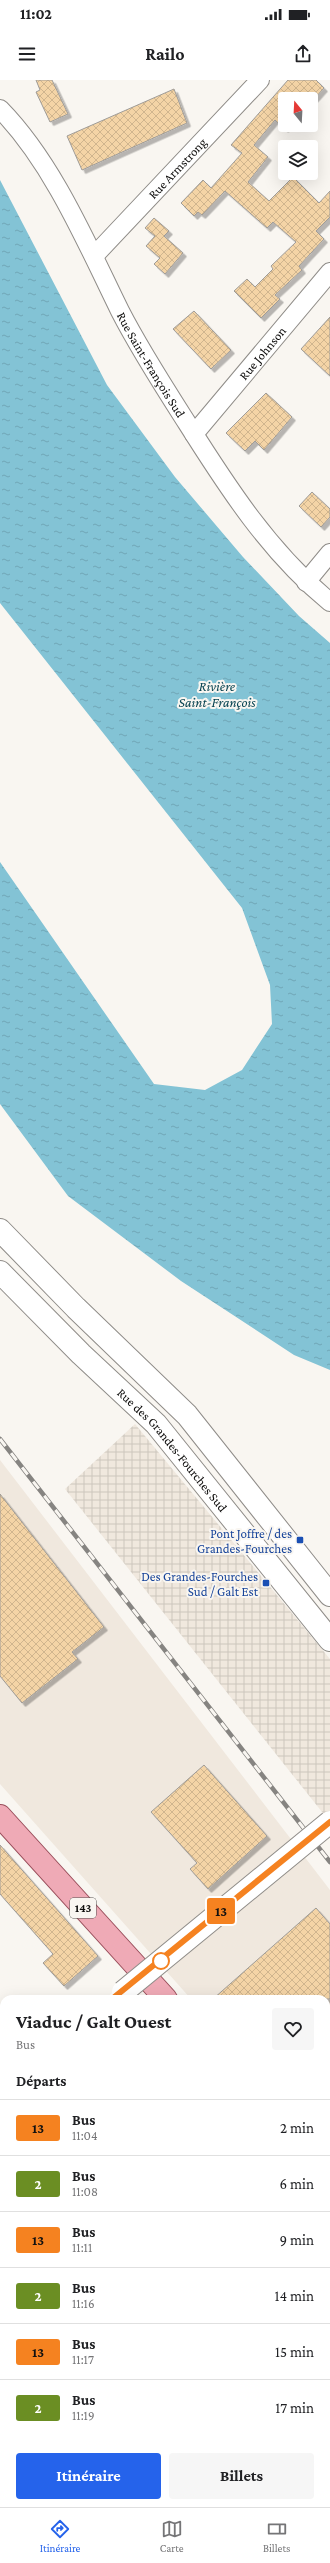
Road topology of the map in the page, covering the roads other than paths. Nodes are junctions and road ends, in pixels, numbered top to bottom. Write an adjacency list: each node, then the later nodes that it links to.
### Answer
1 (260, 80): 3 (street, Rue Armstrong)
2 (0, 109): 3 (street, Rue Saint-François Sud)
3 (94, 256): 5 (street, Rue Saint-François Sud)
4 (330, 272): 5 (street, Rue Johnson)
5 (194, 434): 7 (street, Rue Saint-François Sud)
6 (330, 553): 7 (street)
7 (306, 582): 8 (street, Rue Saint-François Sud)
8 (330, 602)
9 (0, 1230): 11 (main road)
10 (0, 1272): 13 (main road, Rue des Grandes-Fourches Sud)
11 (327, 1585): 13 (main road)
12 (330, 1604): 13 (main road)
13 (307, 1611): 14 (main road, Rue des Grandes-Fourches Sud)
14 (330, 1640)
15 (0, 1816): 18 (main road, 143)
16 (330, 1822): 17 (main road, bridge)
17 (119, 1995)
18 (162, 1995)

